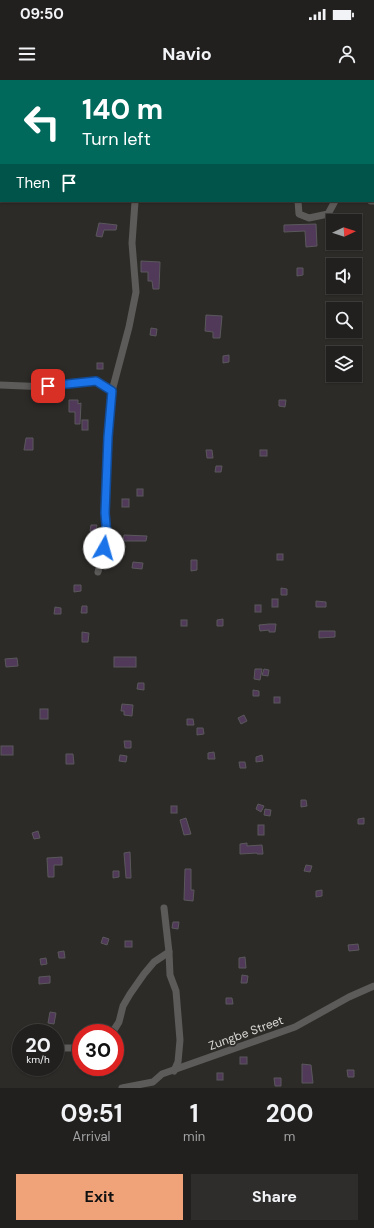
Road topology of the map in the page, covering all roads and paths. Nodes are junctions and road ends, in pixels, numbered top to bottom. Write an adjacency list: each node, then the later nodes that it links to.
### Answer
1 (135, 202): 5 (street)
2 (298, 202): 3 (street)
3 (334, 202)
4 (0, 385): 5 (street)
5 (112, 391): 6 (street)
6 (98, 572)
7 (164, 908): 8 (street)
8 (169, 952): 10 (street); 11 (street)
9 (374, 986): 11 (street, Zungbe Street)
10 (118, 1024)
11 (174, 1071): 12 (street, Zungbe Street)
12 (122, 1088)

